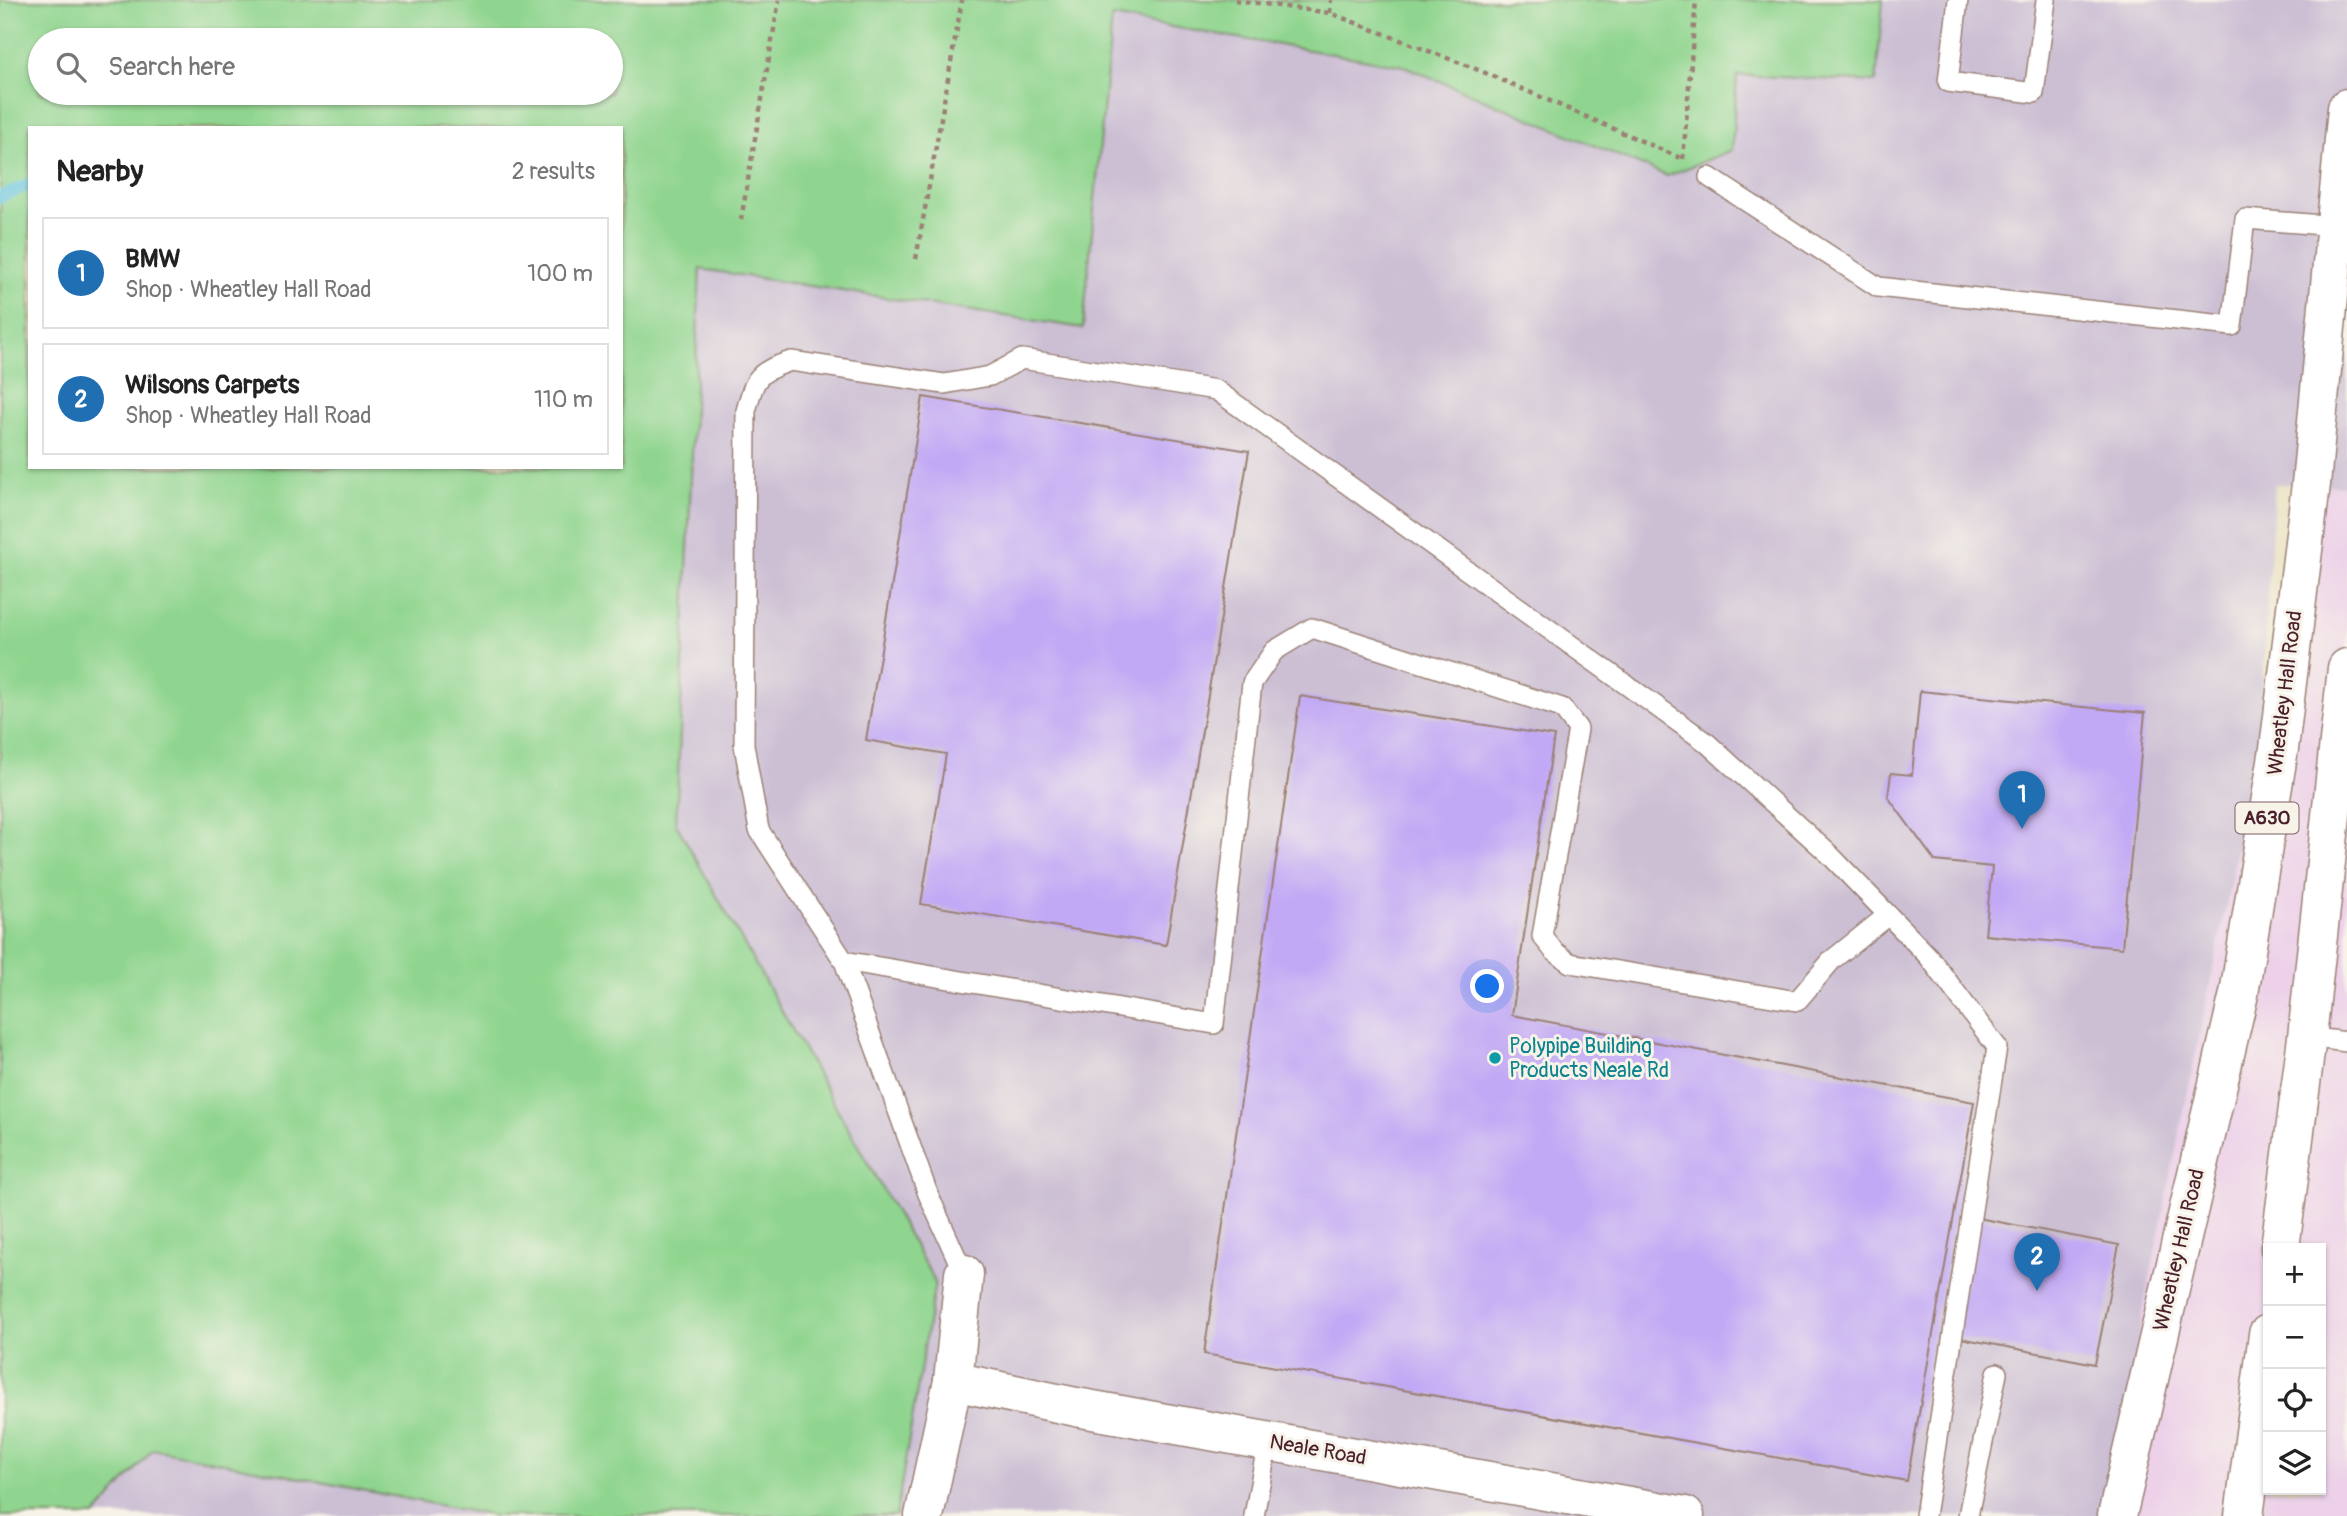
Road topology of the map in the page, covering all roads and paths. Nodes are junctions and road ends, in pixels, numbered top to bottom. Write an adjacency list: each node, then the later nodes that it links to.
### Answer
1 (779, 0): 12 (path)
2 (962, 0): 14 (path)
3 (1235, 0): 8 (path)
4 (1331, 0): 8 (path)
5 (1696, 0): 10 (path)
6 (1958, 0): 7 (lane)
7 (2046, 0)
8 (1330, 13): 10 (path)
9 (2347, 108): 13 (main road, Wheatley Hall Road / A630)
10 (1683, 159): 11 (path)
11 (1710, 177): 13 (lane)
12 (741, 220)
13 (2336, 226): 32 (main road, Wheatley Hall Road / A630)
14 (916, 259)
15 (2347, 668): 18 (main road, A630)
16 (1888, 915): 17 (lane); 17 (lane); 30 (lane)
17 (844, 961): 21 (lane)
18 (2307, 1037): 19 (lane); 20 (main road, A630)
19 (2347, 1042)
20 (2281, 1243)
21 (964, 1274): 24 (main road)
22 (2263, 1369): 26 (main road)
23 (1997, 1373): 31 (lane)
24 (953, 1381): 25 (main road, Neale Road); 27 (main road)
25 (1268, 1441): 28 (lane); 29 (main road, Neale Road)
26 (2243, 1513)
27 (924, 1516)
28 (1254, 1516)
29 (1685, 1516)
30 (1925, 1516)
31 (1968, 1516)
32 (2117, 1516)

